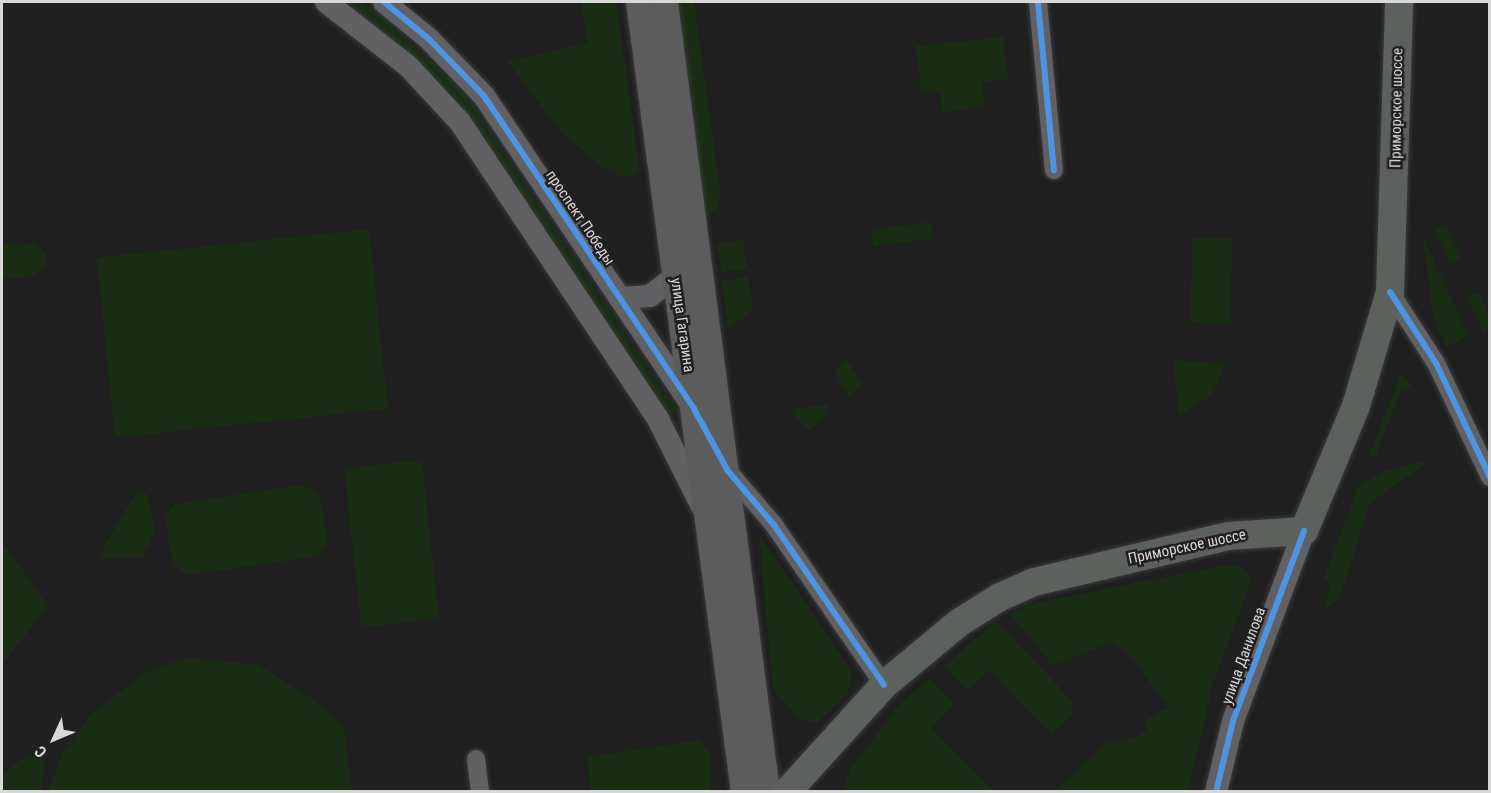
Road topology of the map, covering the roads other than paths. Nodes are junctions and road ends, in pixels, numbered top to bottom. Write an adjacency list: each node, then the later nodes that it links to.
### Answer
1 (326, 2): 13 (street)
2 (384, 2): 10 (street, проспект Победы)
3 (639, 2): 8 (main road, улица Гагарина)
4 (665, 2): 11 (main road, улица Гагарина)
5 (1038, 2): 7 (street)
6 (1400, 2): 9 (main road, Приморское шоссе)
7 (1054, 170)
8 (676, 276): 10 (street); 12 (main road, улица Гагарина)
9 (1390, 292): 15 (street); 17 (main road, Приморское шоссе)
10 (620, 298): 12 (street, проспект Победы)
11 (717, 389): 12 (street); 14 (main road, улица Гагарина)
12 (694, 409): 13 (street); 14 (street, проспект Победы); 16 (main road, улица Гагарина)
13 (660, 422): 16 (street)
14 (728, 471): 18 (street); 22 (main road, улица Гагарина)
15 (1490, 477)
16 (710, 530): 21 (main road, улица Гагарина)
17 (1304, 531): 18 (main road, Приморское шоссе); 24 (street, улица Данилова)
18 (884, 685): 23 (main road, Приморское шоссе)
19 (476, 759): 20 (street)
20 (480, 792)
21 (744, 792)
22 (767, 792)
23 (787, 792)
24 (1216, 792)

